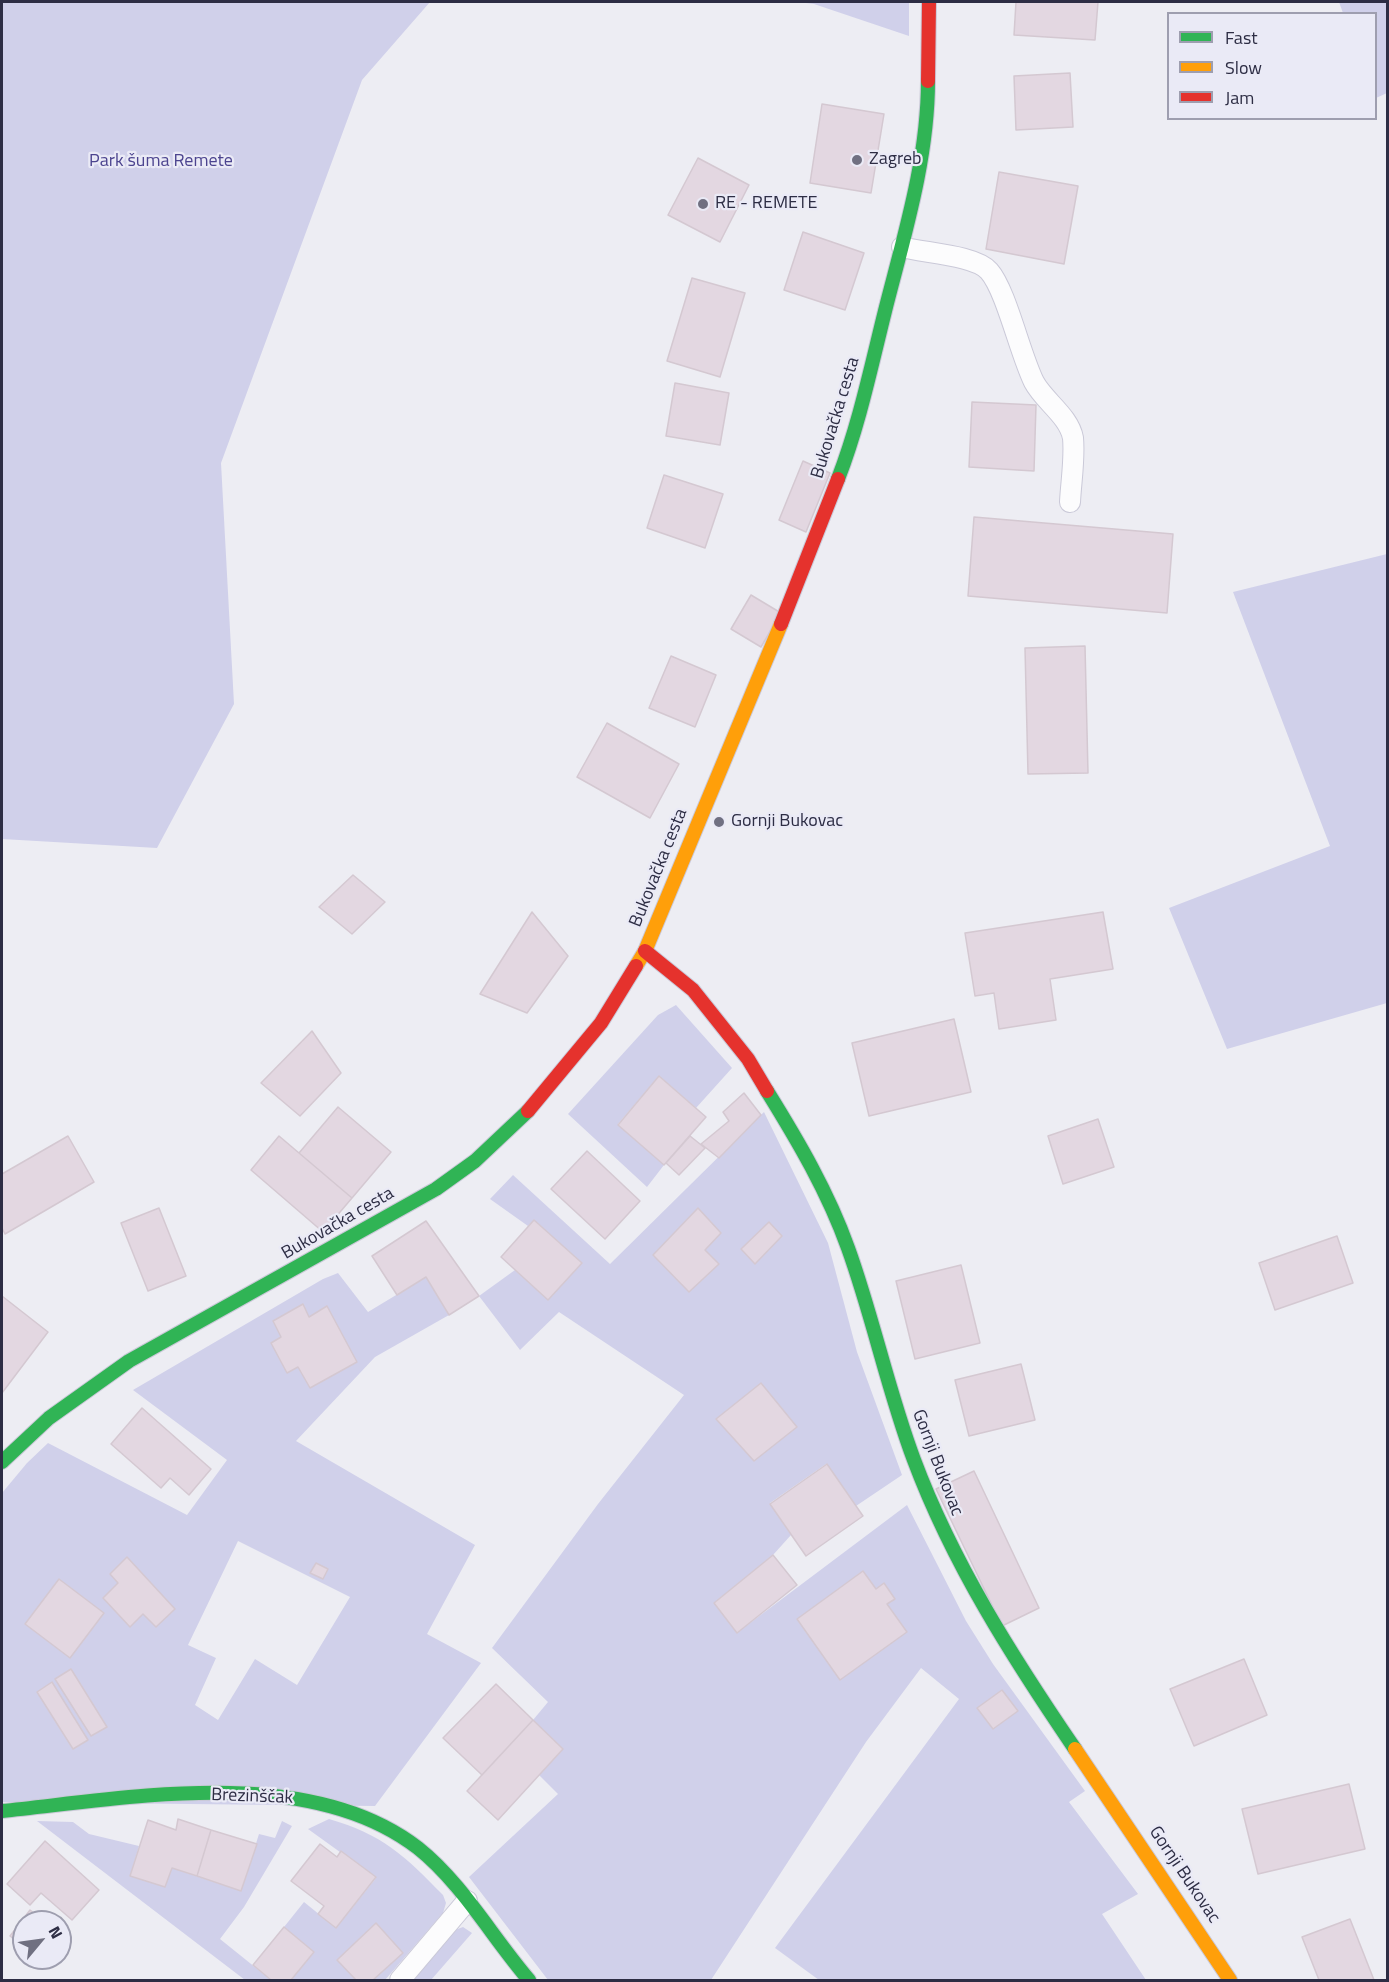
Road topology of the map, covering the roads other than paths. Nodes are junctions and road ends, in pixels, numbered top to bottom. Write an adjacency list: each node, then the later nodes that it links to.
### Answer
1 (929, 2): 2 (main road, Bukovačka cesta)
2 (902, 247): 3 (lane); 4 (main road, Bukovačka cesta)
3 (1070, 502)
4 (645, 951): 5 (main road, Bukovačka cesta); 10 (main road, Gornji Bukovac)
5 (2, 1462)
6 (2, 1811): 7 (main road, Brezinščak)
7 (467, 1901): 8 (lane); 9 (main road, Brezinščak)
8 (400, 1980)
9 (529, 1980)
10 (1230, 1980)

